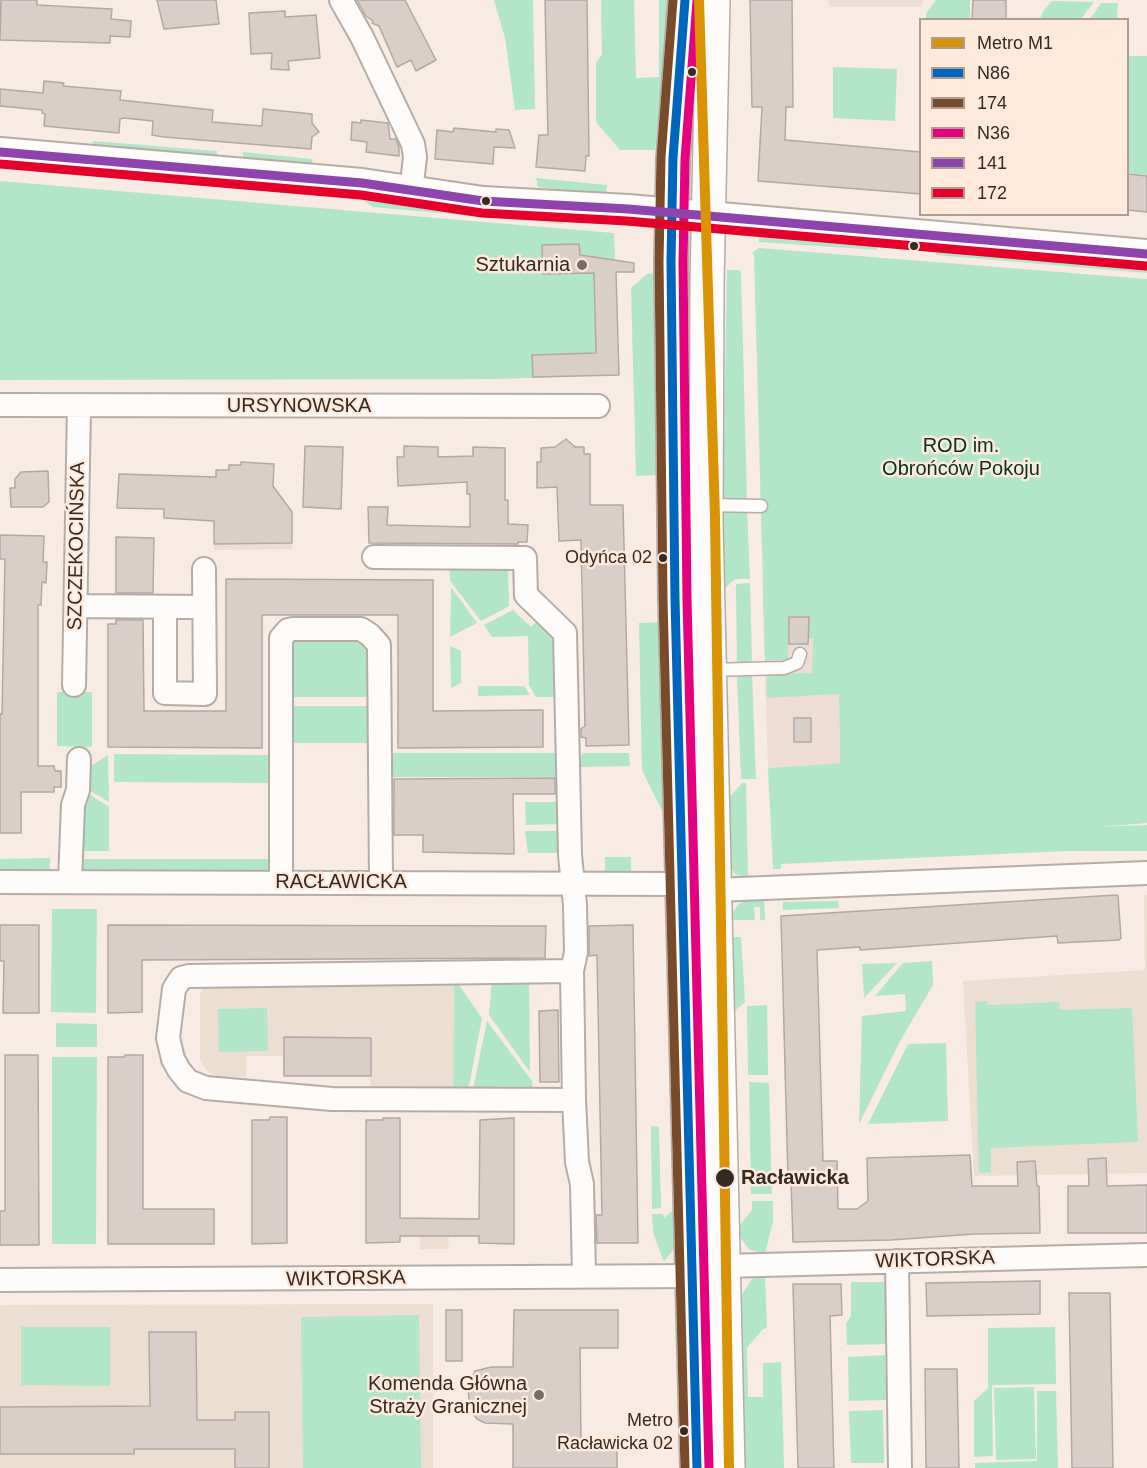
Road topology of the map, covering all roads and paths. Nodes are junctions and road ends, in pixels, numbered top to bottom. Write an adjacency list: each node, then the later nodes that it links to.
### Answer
1 (341, 0): 5 (street)
2 (685, 0): 6 (main road)
3 (713, 0): 7 (main road)
4 (0, 152): 5 (street)
5 (411, 192): 6 (street)
6 (671, 213): 7 (street); 29 (main road)
7 (708, 217): 8 (street); 12 (main road)
8 (1147, 254)
9 (0, 405): 10 (street, URSYNOWSKA)
10 (79, 406): 11 (street, URSYNOWSKA); 16 (street, SZCZEKOCIŃSKA)
11 (598, 406)
12 (706, 505): 13 (lane); 20 (main road)
13 (761, 506)
14 (374, 557): 28 (street)
15 (204, 569): 18 (street)
16 (76, 606): 17 (street); 21 (street, SZCZEKOCIŃSKA)
17 (165, 607): 18 (street); 18 (street)
18 (204, 607)
19 (800, 654): 20 (lane)
20 (709, 670): 29 (main road)
21 (75, 685)
22 (79, 759): 25 (street)
23 (1147, 873): 29 (street, RACŁAWICKA)
24 (0, 882): 25 (street, RACŁAWICKA)
25 (70, 882): 26 (street, RACŁAWICKA)
26 (281, 882): 27 (street, RACŁAWICKA); 27 (street)
27 (381, 882): 28 (street, RACŁAWICKA)
28 (572, 884): 29 (street, RACŁAWICKA); 30 (street)
29 (698, 887): 34 (main road); 36 (main road)
30 (572, 971): 31 (street); 31 (street)
31 (574, 1100): 35 (street)
32 (1147, 1255): 33 (street, WIKTORSKA)
33 (897, 1261): 34 (street, WIKTORSKA); 40 (street)
34 (724, 1266): 39 (main road)
35 (584, 1276): 36 (street, WIKTORSKA); 37 (street, WIKTORSKA)
36 (693, 1276): 38 (main road)
37 (0, 1280)
38 (697, 1468)
39 (728, 1468)
40 (900, 1468)

